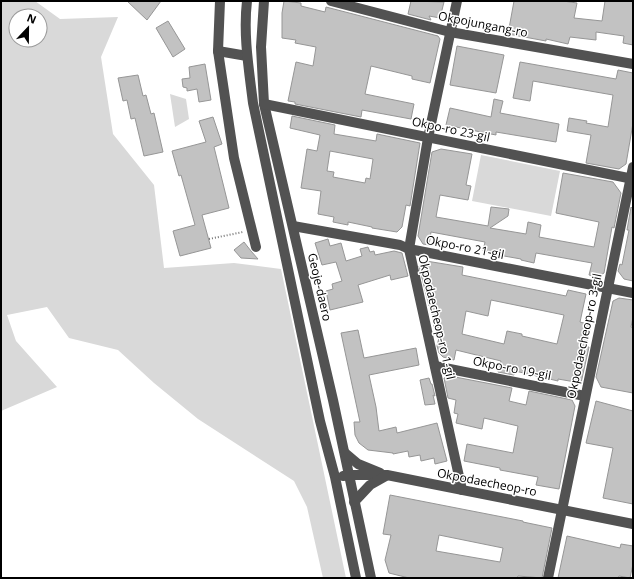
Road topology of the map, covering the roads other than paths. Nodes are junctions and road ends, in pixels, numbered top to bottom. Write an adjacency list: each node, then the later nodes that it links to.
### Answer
1 (220, 1): 7 (street)
2 (247, 1): 8 (street)
3 (264, 1): 10 (street, Geoje-daero)
4 (331, 1): 6 (street, Okpojungang-ro)
5 (460, 2): 6 (street, Okpodaecheop-ro 1-gil)
6 (450, 32): 9 (street, Okpojungang-ro); 11 (street, Okpodaecheop-ro 1-gil)
7 (218, 51): 8 (street); 15 (street)
8 (247, 56): 24 (street)
9 (633, 64)
10 (264, 104): 11 (street, Okpo-ro 23-gil); 14 (street, Geoje-daero)
11 (428, 138): 13 (street, Okpo-ro 23-gil); 16 (street, Okpodaecheop-ro 1-gil)
12 (633, 167): 13 (street, Okpodaecheop-ro 3-gil)
13 (632, 179): 17 (street, Okpodaecheop-ro 3-gil)
14 (292, 226): 16 (street, Okpo-ro 21-gil); 21 (street, Geoje-daero)
15 (256, 247)
16 (409, 249): 17 (street, Okpo-ro 21-gil); 19 (street, Okpodaecheop-ro 1-gil)
17 (608, 288): 18 (street, Okpo-ro 21-gil); 20 (street, Okpodaecheop-ro 3-gil)
18 (633, 293)
19 (435, 366): 20 (street, Okpo-ro 19-gil); 25 (street, Okpodaecheop-ro 1-gil)
20 (585, 396): 27 (street, Okpodaecheop-ro 3-gil)
21 (345, 453): 22 (street, Geoje-daero); 23 (street)
22 (350, 475): 23 (street, Okpodaecheop-ro); 24 (street, Okpodaecheop-ro); 26 (street, Geoje-daero)
23 (387, 475): 25 (street, Okpodaecheop-ro); 26 (street)
24 (335, 477): 29 (street)
25 (462, 490): 27 (street, Okpodaecheop-ro)
26 (354, 502): 30 (street, Geoje-daero)
27 (562, 510): 28 (street, Okpodaecheop-ro); 31 (street, Okpodaecheop-ro 3-gil)
28 (633, 524)
29 (356, 578)
30 (371, 578)
31 (548, 578)

